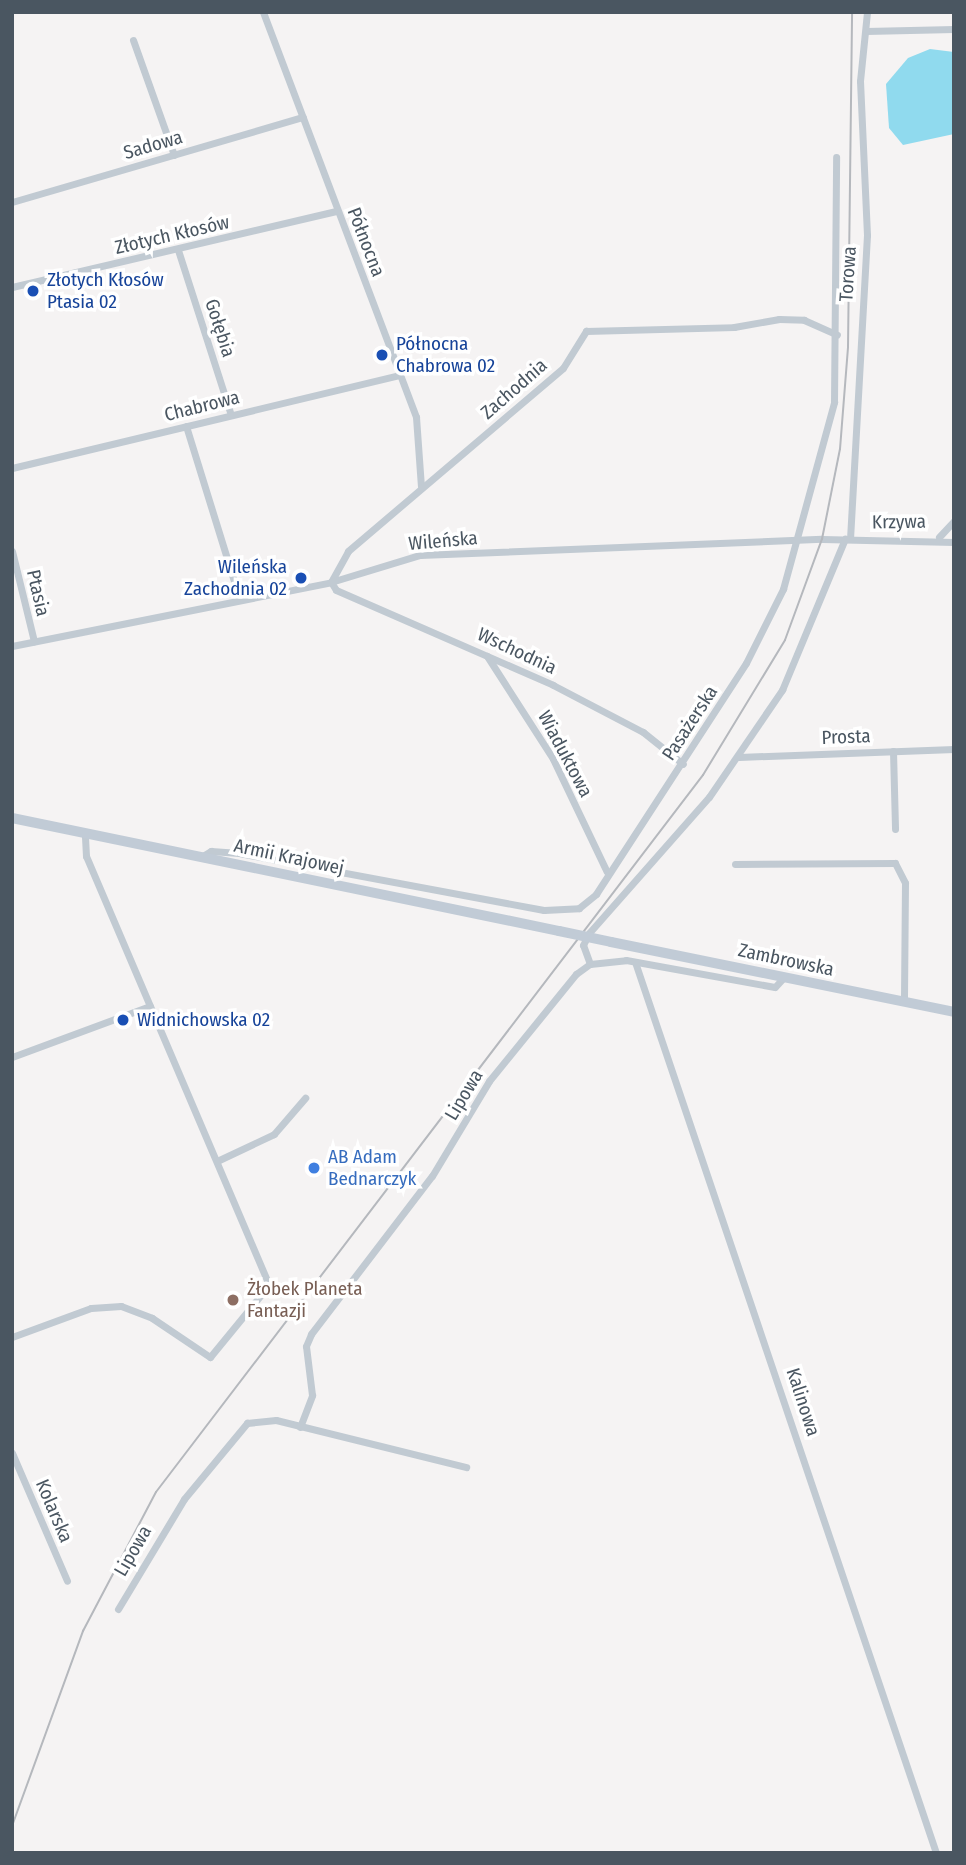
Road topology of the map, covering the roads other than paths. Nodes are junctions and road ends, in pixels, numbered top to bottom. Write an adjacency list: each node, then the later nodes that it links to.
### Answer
1 (263, 12): 6 (street, Północna)
2 (867, 12): 4 (street, Torowa)
3 (954, 29): 4 (street)
4 (866, 31): 21 (street, Torowa)
5 (133, 40): 7 (street)
6 (303, 117): 7 (street, Sadowa); 10 (street, Północna)
7 (174, 155): 9 (street, Sadowa)
8 (836, 157): 13 (street, Pasażerska)
9 (12, 202)
10 (337, 211): 11 (street, Złotych Kłosów); 14 (street, Północna)
11 (178, 250): 12 (street, Złotych Kłosów); 15 (street, Gołębia)
12 (12, 287)
13 (837, 335): 18 (street, Zachodnia); 22 (street, Pasażerska)
14 (399, 375): 15 (street, Chabrowa); 18 (street, Północna)
15 (231, 415): 16 (street, Chabrowa)
16 (187, 426): 17 (street, Chabrowa); 26 (street)
17 (12, 468)
18 (421, 486): 25 (street, Zachodnia)
19 (954, 521): 20 (street)
20 (939, 537): 21 (street, Krzywa); 23 (street, Krzywa)
21 (847, 539): 22 (street, Wileńska); 32 (street, Torowa)
22 (796, 540): 25 (street, Wileńska); 33 (street, Pasażerska)
23 (954, 542)
24 (12, 551): 27 (street, Ptasia)
25 (331, 582): 26 (street, Wileńska); 29 (street, Wschodnia)
26 (240, 600): 27 (street, Wileńska)
27 (34, 641): 28 (street, Wileńska)
28 (12, 646)
29 (486, 656): 33 (street, Wschodnia); 39 (street, Wiaduktowa)
30 (954, 750): 31 (street, Prosta)
31 (893, 751): 32 (street, Prosta); 35 (street)
32 (739, 757): 42 (street, Torowa)
33 (683, 764): 39 (street, Pasażerska)
34 (12, 818): 36 (main road, Armii Krajowej)
35 (895, 829)
36 (85, 834): 37 (main road, Armii Krajowej); 45 (street)
37 (201, 857): 39 (street, Pasażerska); 40 (main road, Armii Krajowej, bridge)
38 (735, 864): 44 (street)
39 (607, 872)
40 (611, 942): 43 (main road, Zambrowska)
41 (635, 962): 42 (street); 43 (street); 56 (street, Kalinowa)
42 (590, 964): 51 (street, Lipowa)
43 (784, 977): 44 (main road, Zambrowska)
44 (904, 1002): 46 (main road, Zambrowska)
45 (150, 1006): 47 (street); 49 (street)
46 (954, 1012)
47 (12, 1057)
48 (305, 1098): 49 (street)
49 (217, 1161): 50 (street)
50 (12, 1337)
51 (300, 1427): 53 (street, Lipowa); 55 (street, Lipowa)
52 (12, 1453): 54 (street, Kolarska)
53 (466, 1467)
54 (67, 1581)
55 (118, 1609)
56 (936, 1853)

